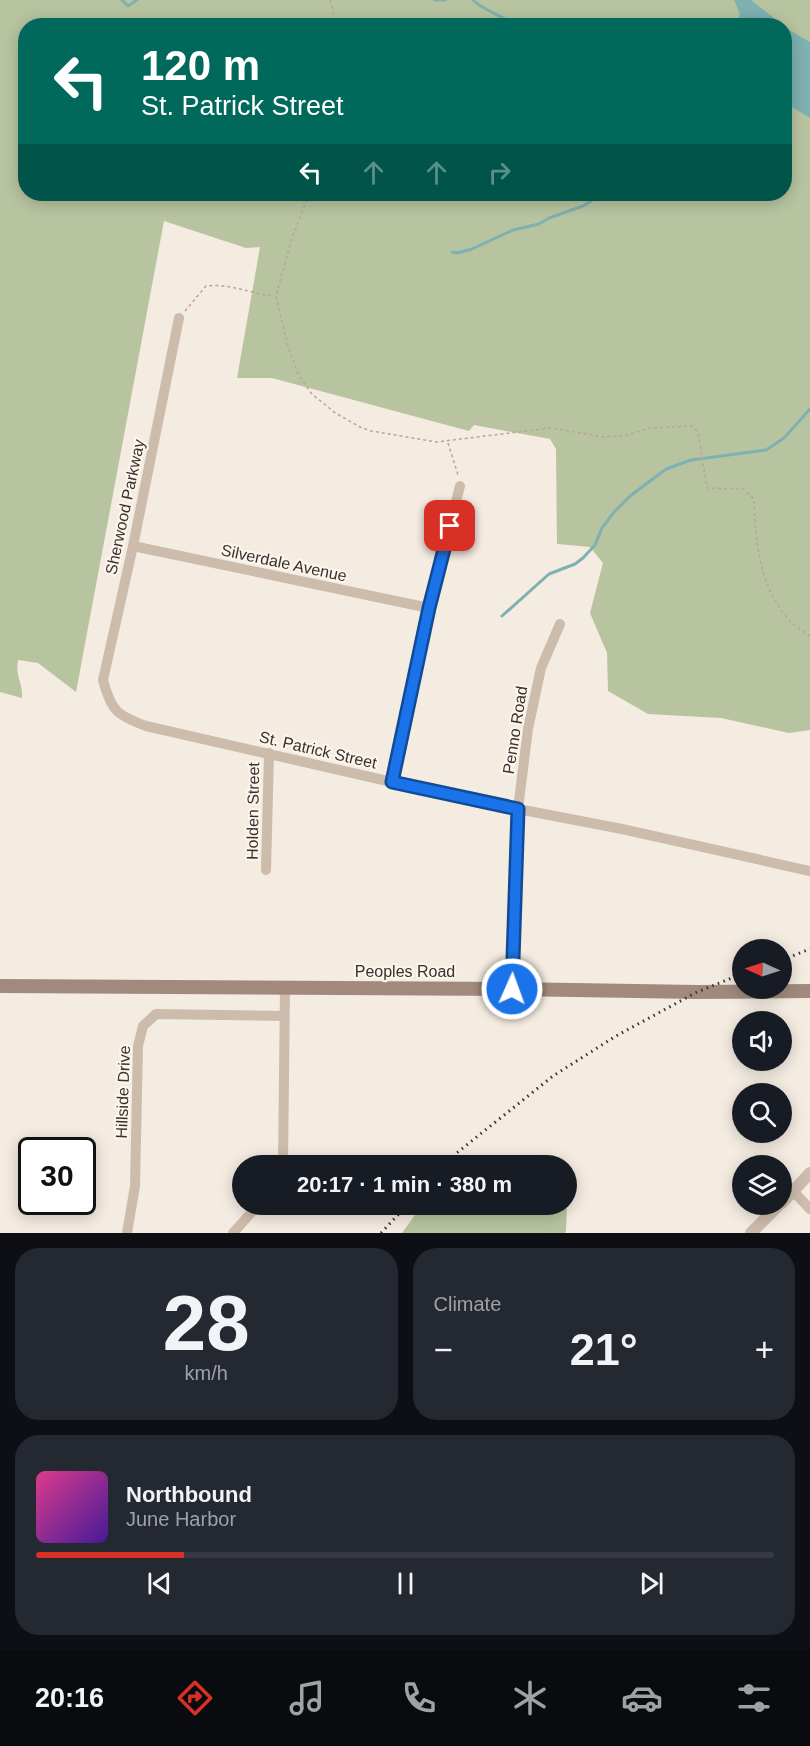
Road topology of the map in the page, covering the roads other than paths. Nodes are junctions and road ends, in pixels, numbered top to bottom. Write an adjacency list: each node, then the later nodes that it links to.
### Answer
1 (179, 318): 3 (street, Sherwood Parkway)
2 (460, 486): 4 (street)
3 (133, 546): 4 (street, Silverdale Avenue); 6 (street, Sherwood Parkway)
4 (429, 608): 8 (street)
5 (560, 624): 9 (street, Penno Road)
6 (109, 702): 7 (street, St. Patrick Street)
7 (269, 753): 8 (street, St. Patrick Street); 10 (street, Holden Street)
8 (392, 782): 9 (street, St. Patrick Street)
9 (518, 809): 11 (street, St. Patrick Street); 14 (street, Penno Road)
10 (266, 870)
11 (810, 871)
12 (0, 986): 13 (main road, Peoples Road)
13 (285, 987): 14 (main road, Peoples Road); 16 (street)
14 (512, 989): 15 (main road, Peoples Road)
15 (810, 991)
16 (284, 1016): 17 (street); 23 (street, Hillside Drive)
17 (282, 1155)
18 (810, 1173): 19 (street)
19 (793, 1191): 20 (street)
20 (810, 1209)
21 (250, 1215): 24 (street)
22 (770, 1215): 25 (street)
23 (127, 1233)
24 (233, 1233)
25 (751, 1233)

